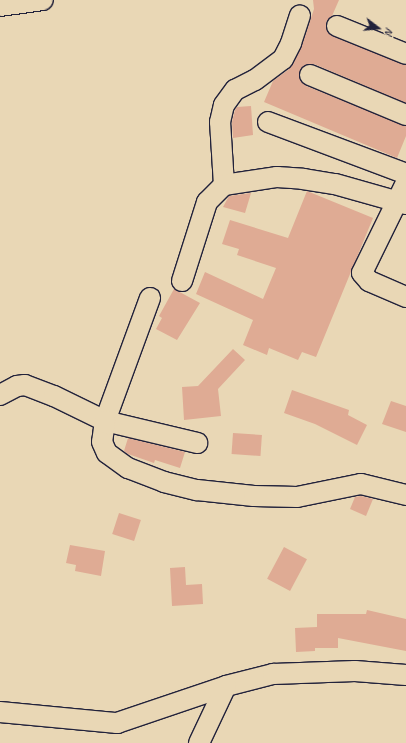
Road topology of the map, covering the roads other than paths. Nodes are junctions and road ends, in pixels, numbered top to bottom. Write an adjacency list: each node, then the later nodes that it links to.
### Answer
1 (43, 0): 2 (street)
2 (0, 6)
3 (300, 15): 11 (street)
4 (338, 26): 5 (street)
5 (406, 54)
6 (310, 75): 7 (street)
7 (406, 115)
8 (268, 122): 9 (street)
9 (406, 174)
10 (406, 183): 12 (street)
11 (224, 185): 12 (street); 13 (street)
12 (402, 202): 14 (street)
13 (182, 281)
14 (406, 297)
15 (150, 298): 17 (street)
16 (0, 396): 17 (street)
17 (105, 421): 18 (street); 19 (street)
18 (198, 444)
19 (406, 495)
20 (406, 675): 21 (street)
21 (226, 686): 22 (street); 23 (street)
22 (0, 712)
23 (199, 743)

